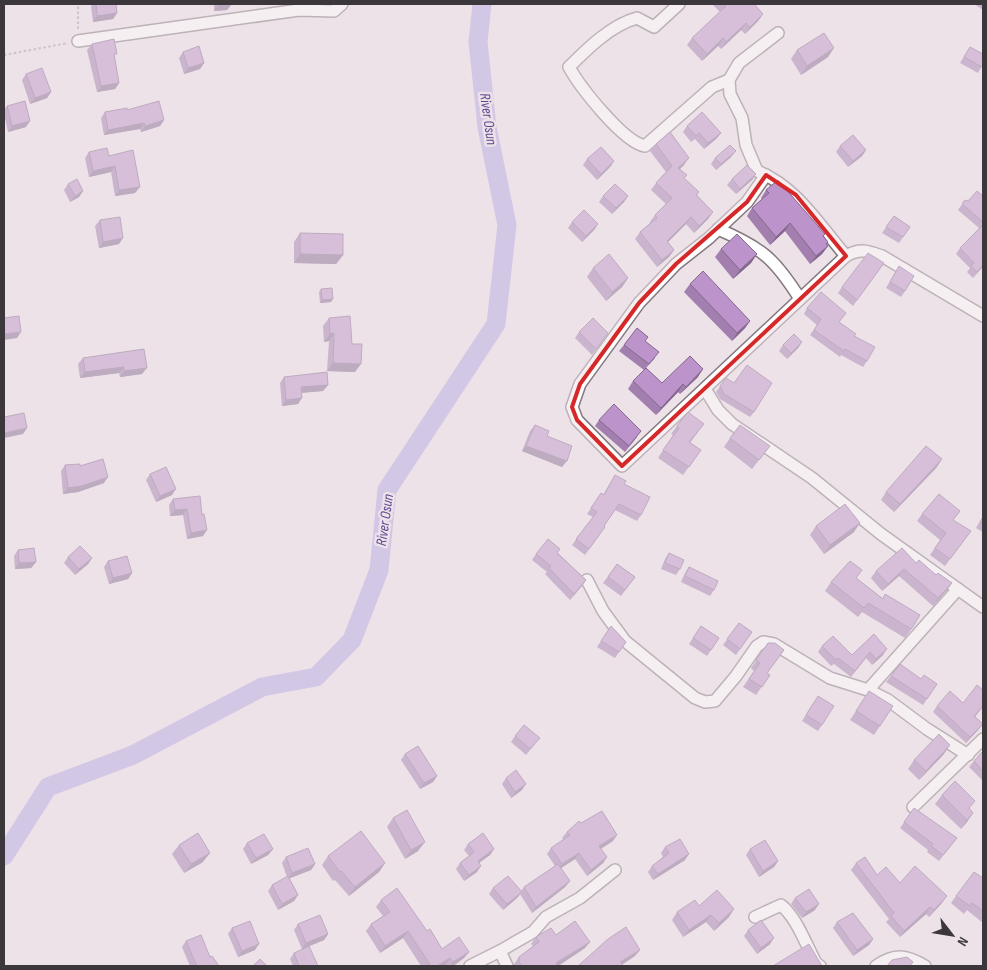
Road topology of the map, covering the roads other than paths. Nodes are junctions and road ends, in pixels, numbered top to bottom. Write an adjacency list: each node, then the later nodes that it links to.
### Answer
1 (342, 4): 4 (street)
2 (679, 4): 5 (street)
3 (778, 32): 5 (street)
4 (78, 41)
5 (729, 80): 6 (street)
6 (766, 175): 7 (street); 8 (street)
7 (718, 229): 9 (street); 11 (street)
8 (846, 256): 9 (street); 10 (street)
9 (800, 300): 11 (street)
10 (983, 316)
11 (705, 389): 13 (street)
12 (587, 580): 15 (street)
13 (958, 589): 14 (street); 15 (street)
14 (983, 607)
15 (868, 690): 17 (street)
16 (983, 739): 17 (street)
17 (968, 755): 18 (street)
18 (913, 807)
19 (615, 870): 21 (street)
20 (755, 917): 24 (street)
21 (500, 951): 22 (street); 23 (street)
22 (470, 966)
23 (507, 966)
24 (820, 966)
25 (876, 966): 26 (street)
26 (925, 966)

